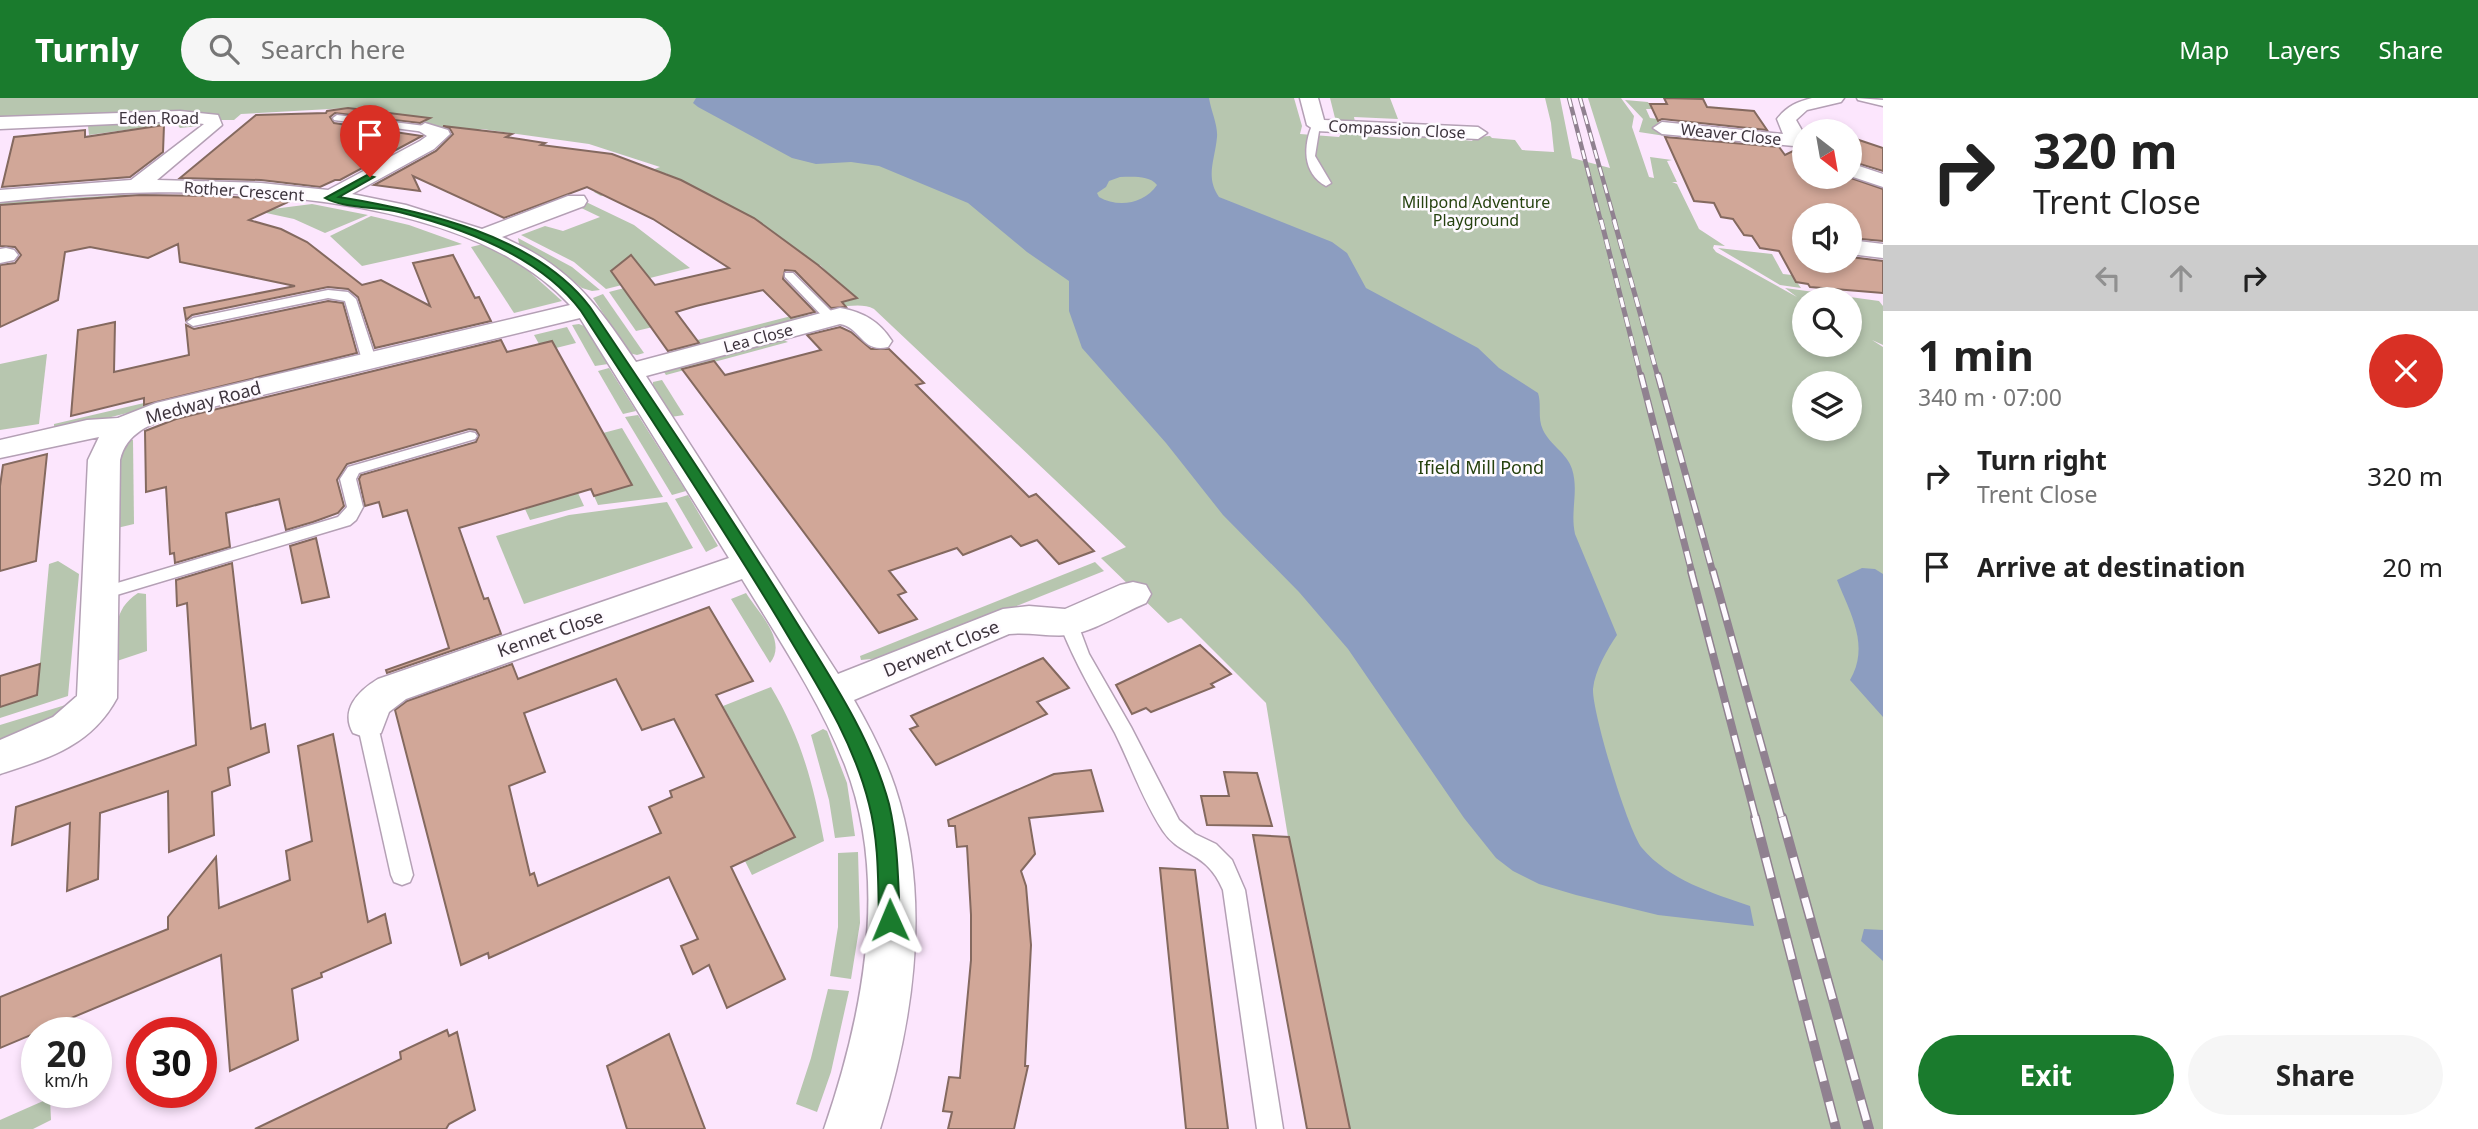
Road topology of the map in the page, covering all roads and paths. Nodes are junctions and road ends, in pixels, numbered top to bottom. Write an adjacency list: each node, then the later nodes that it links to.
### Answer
1 (1309, 98): 9 (street)
2 (1835, 98): 6 (street)
3 (1861, 98): 5 (lane)
4 (1780, 101): 6 (street)
5 (1883, 103)
6 (1801, 106): 12 (street)
7 (337, 118): 11 (lane)
8 (0, 123): 18 (street, Eden Road)
9 (1316, 125): 13 (street, Compassion Close); 17 (lane)
10 (1662, 128): 14 (street, Weaver Close)
11 (425, 129): 20 (street)
12 (1792, 132)
13 (1478, 133)
14 (1792, 142)
15 (1862, 173): 16 (street)
16 (1883, 181)
17 (1326, 183)
18 (135, 187): 19 (street, Rother Crescent); 20 (street, Rother Crescent)
19 (0, 197)
20 (330, 198): 22 (street, Rother Crescent)
21 (576, 201): 22 (street)
22 (484, 236): 26 (street, Rother Crescent)
23 (1881, 243): 24 (street)
24 (1862, 245)
25 (789, 275): 27 (lane)
26 (586, 309): 30 (street, Medway Road); 31 (street, Rother Crescent)
27 (831, 318): 29 (street, Lea Close); 31 (street, Lea Close)
28 (193, 322): 30 (lane)
29 (880, 341)
30 (369, 360): 32 (street, Medway Road)
31 (630, 373): 35 (street, Rother Crescent)
32 (125, 427): 34 (street); 36 (street, Medway Road)
33 (470, 436): 36 (lane)
34 (0, 449)
35 (751, 563): 39 (street, Rother Crescent); 40 (street, Kennet Close)
36 (100, 594): 41 (street, Medway Road)
37 (1133, 594): 38 (street, Derwent Close)
38 (1068, 622): 39 (street, Derwent Close); 44 (lane)
39 (830, 694): 43 (street, Rother Crescent)
40 (366, 722): 42 (lane)
41 (0, 757)
42 (402, 875)
43 (852, 1129)
44 (1270, 1129)

